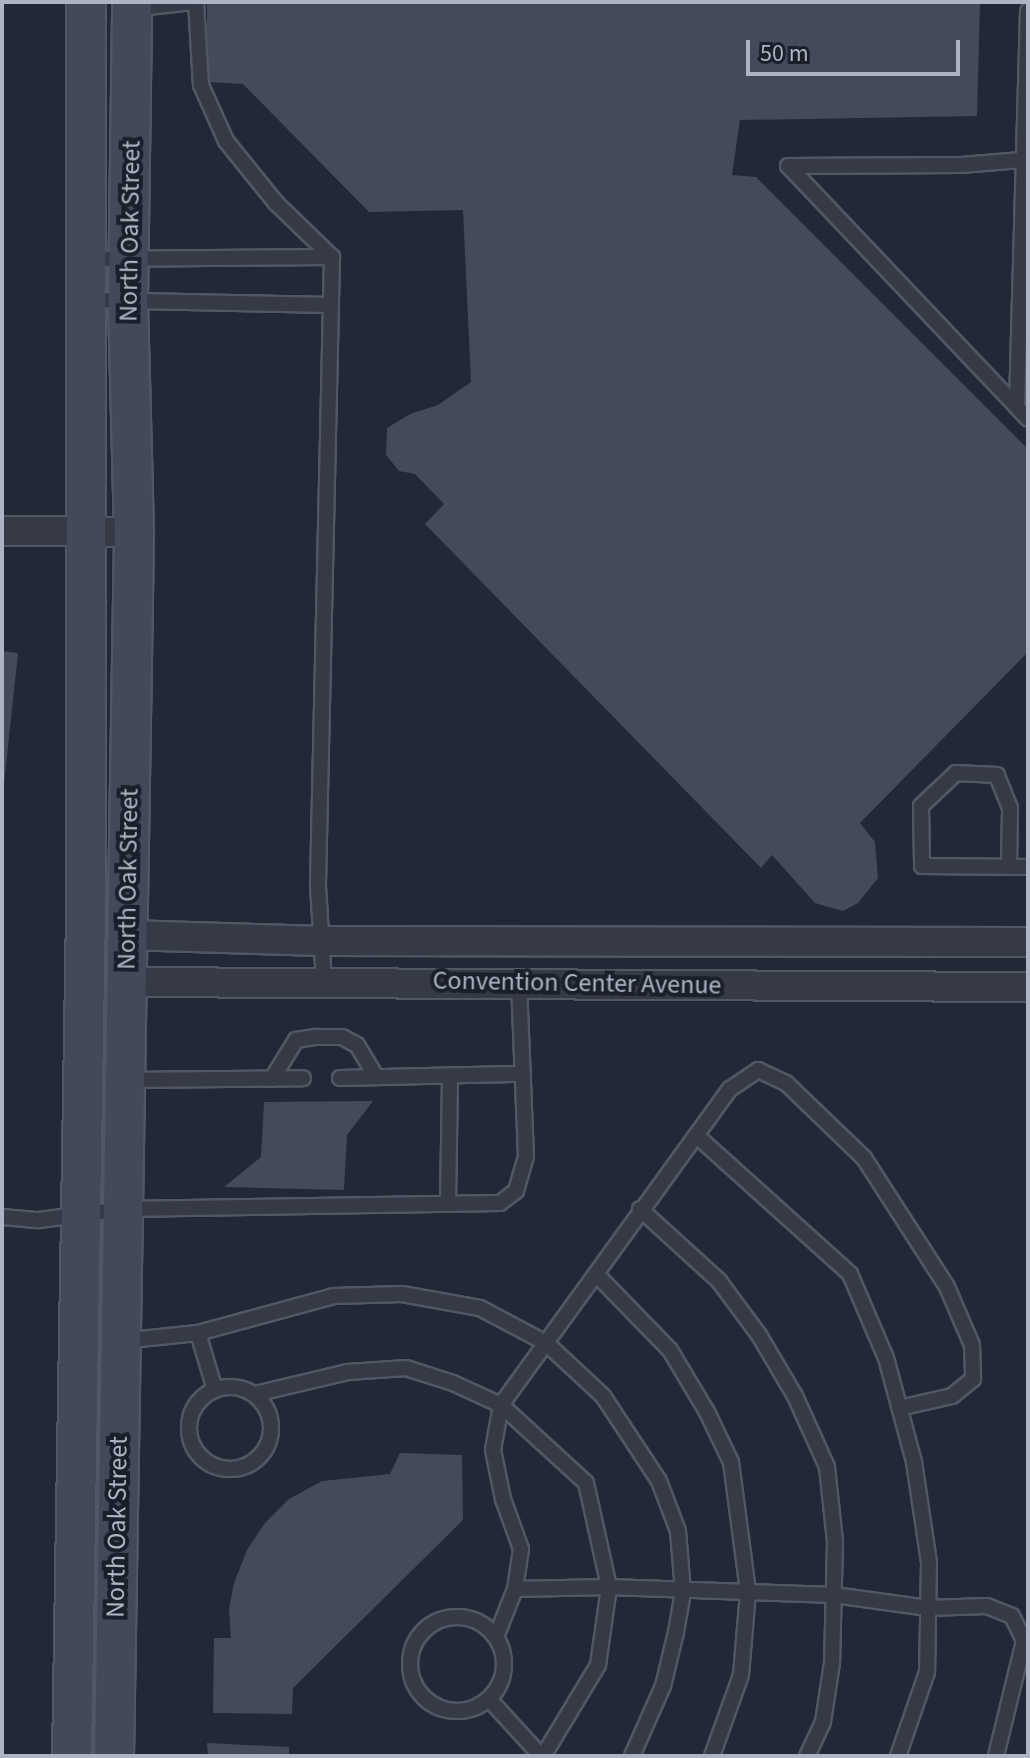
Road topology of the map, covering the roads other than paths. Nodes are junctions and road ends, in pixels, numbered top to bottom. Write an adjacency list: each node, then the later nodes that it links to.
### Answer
1 (86, 2): 7 (main road, North Oak Street)
2 (194, 2): 3 (lane); 6 (lane)
3 (132, 6): 8 (main road, North Oak Street)
4 (1028, 11): 5 (lane)
5 (1022, 160): 12 (lane); 12 (lane)
6 (332, 257): 8 (lane); 11 (lane)
7 (85, 259): 8 (lane); 9 (main road, North Oak Street)
8 (129, 259): 10 (main road, North Oak Street)
9 (85, 300): 10 (lane); 15 (main road, North Oak Street)
10 (128, 301): 11 (lane); 16 (main road, North Oak Street)
11 (331, 305): 20 (lane)
12 (1017, 407): 13 (lane)
13 (1028, 419)
14 (2, 531): 15 (street)
15 (85, 532): 16 (street); 37 (main road, North Oak Street)
16 (134, 532): 19 (main road, North Oak Street)
17 (1009, 866): 17 (lane); 18 (lane)
18 (1028, 867)
19 (127, 935): 20 (street, Convention Center Avenue); 23 (main road, North Oak Street)
20 (321, 941): 21 (street, Convention Center Avenue); 22 (lane)
21 (1028, 942)
22 (324, 981): 23 (street, Convention Center Avenue); 24 (street, Convention Center Avenue)
23 (127, 982): 32 (main road, North Oak Street)
24 (519, 983): 25 (street, Convention Center Avenue); 26 (lane)
25 (1028, 987)
26 (523, 1074): 27 (lane); 34 (lane)
27 (450, 1075): 28 (lane); 34 (lane)
28 (376, 1077): 30 (lane); 31 (lane)
29 (303, 1078): 31 (lane)
30 (340, 1078)
31 (272, 1079): 32 (lane)
32 (125, 1080): 35 (main road, North Oak Street)
33 (698, 1137): 36 (lane); 46 (lane); 46 (lane)
34 (448, 1204): 35 (lane)
35 (124, 1209): 37 (lane); 41 (main road, North Oak Street)
36 (640, 1209): 39 (lane); 51 (lane)
37 (78, 1214): 38 (lane); 55 (main road, North Oak Street)
38 (2, 1217)
39 (597, 1275): 42 (lane); 50 (lane)
40 (198, 1333): 41 (lane); 42 (lane); 43 (lane)
41 (120, 1341): 56 (main road, North Oak Street)
42 (546, 1343): 45 (lane); 49 (lane)
43 (215, 1390): 44 (lane); 44 (lane)
44 (255, 1394): 45 (lane)
45 (501, 1405): 47 (lane); 48 (lane)
46 (899, 1408): 52 (lane)
47 (609, 1587): 48 (lane); 49 (lane); 57 (lane)
48 (515, 1589): 53 (lane)
49 (683, 1592): 50 (lane); 58 (lane)
50 (748, 1592): 51 (lane); 59 (lane)
51 (834, 1595): 52 (lane); 60 (lane)
52 (928, 1608): 61 (lane); 62 (lane)
53 (496, 1637): 54 (lane); 54 (lane)
54 (489, 1699): 57 (lane)
55 (72, 1756)
56 (114, 1756)
57 (542, 1756)
58 (632, 1756)
59 (712, 1756)
60 (807, 1756)
61 (898, 1756)
62 (996, 1756)

